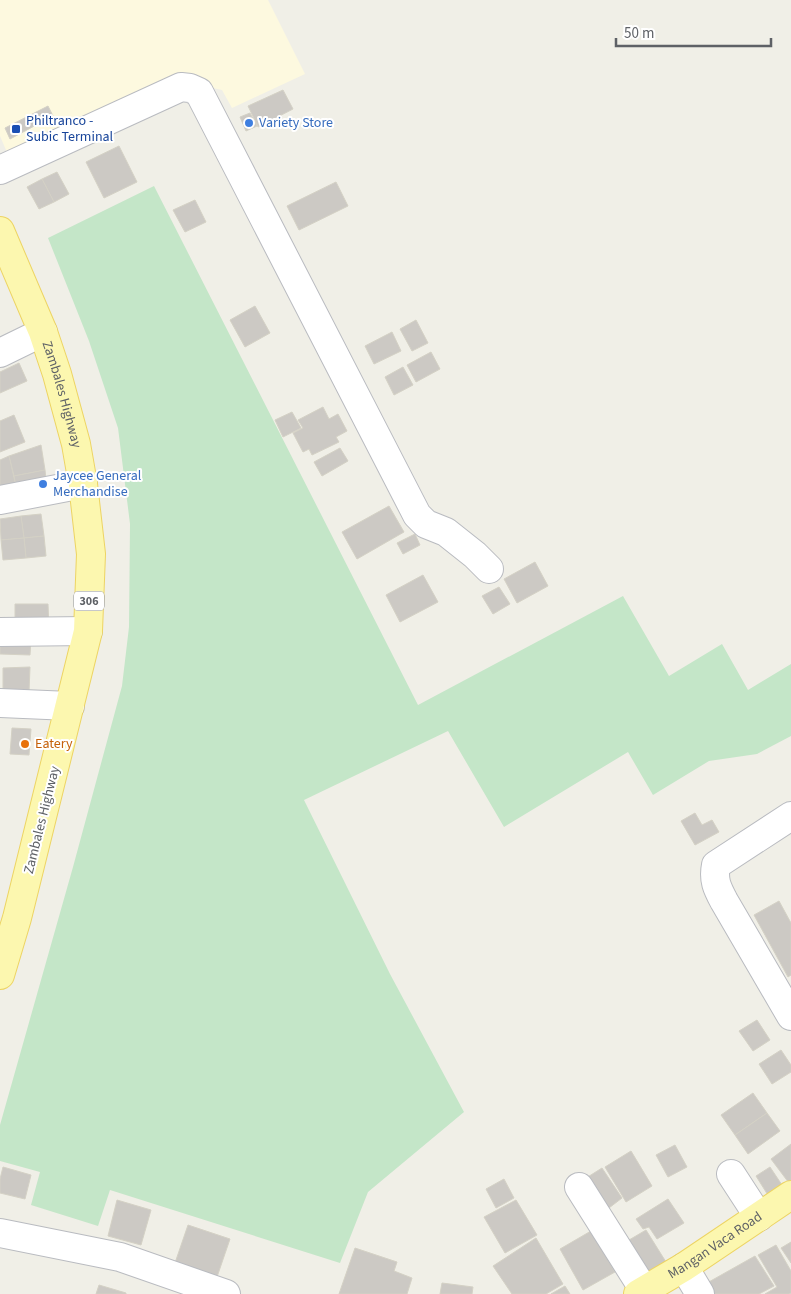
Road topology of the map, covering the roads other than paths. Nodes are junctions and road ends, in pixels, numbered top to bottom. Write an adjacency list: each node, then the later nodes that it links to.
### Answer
1 (0, 170): 7 (street)
2 (0, 231): 3 (main road, Zambales Highway / 306)
3 (43, 332): 4 (street); 5 (main road, Zambales Highway / 306)
4 (0, 353)
5 (83, 484): 6 (street); 8 (main road, Zambales Highway / 306)
6 (0, 500)
7 (489, 569)
8 (88, 631): 9 (street); 11 (main road, Zambales Highway / 306)
9 (0, 632)
10 (0, 703): 11 (street)
11 (70, 706): 13 (main road, Zambales Highway / 306)
12 (791, 816): 14 (street)
13 (0, 975)
14 (791, 1016)
15 (732, 1174): 18 (street)
16 (579, 1187): 21 (street)
17 (791, 1195): 18 (main road, Mangan Vaca Road)
18 (759, 1217): 20 (main road, Mangan Vaca Road)
19 (0, 1232): 22 (street)
20 (684, 1267): 21 (main road, Mangan Vaca Road); 23 (street)
21 (641, 1292)
22 (226, 1294)
23 (700, 1294)

